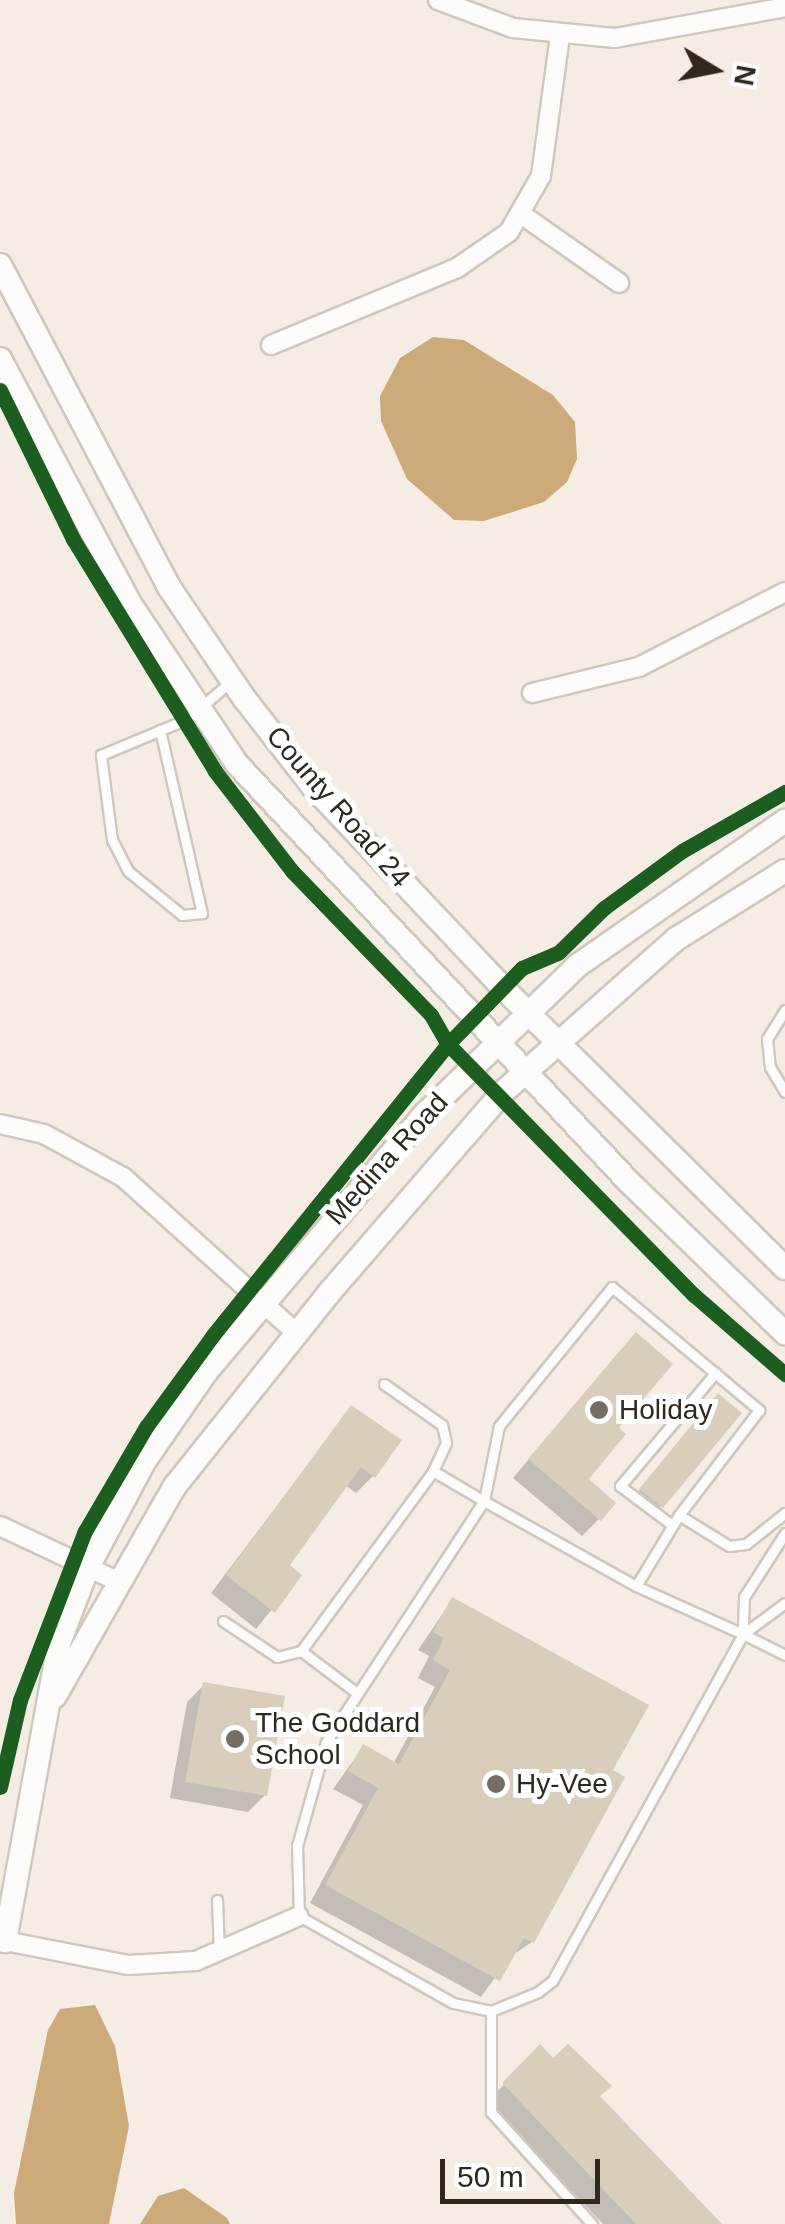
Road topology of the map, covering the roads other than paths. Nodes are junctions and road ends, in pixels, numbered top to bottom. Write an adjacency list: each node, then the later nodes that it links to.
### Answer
1 (438, 0): 3 (street)
2 (785, 7): 3 (street)
3 (560, 36): 4 (street)
4 (521, 214): 6 (street); 7 (street)
5 (0, 266): 10 (street, County Road 24)
6 (619, 282)
7 (271, 345)
8 (0, 359): 12 (street, County Road 24)
9 (785, 592): 11 (street)
10 (232, 681): 12 (lane); 17 (street, County Road 24)
11 (532, 693)
12 (198, 710): 13 (lane); 19 (street, County Road 24)
13 (160, 730): 13 (lane)
14 (785, 821): 17 (street, Medina Road)
15 (785, 871): 18 (street, Medina Road)
16 (785, 1010): 21 (lane)
17 (528, 1014): 18 (street, County Road 24); 19 (street, Medina Road)
18 (557, 1041): 20 (street, Medina Road); 23 (street, County Road 24)
19 (496, 1044): 20 (street, County Road 24); 24 (street, Medina Road)
20 (525, 1072): 25 (street, Medina Road); 26 (street, County Road 24)
21 (785, 1092)
22 (0, 1124): 24 (street)
23 (785, 1268)
24 (262, 1304): 25 (street); 36 (street, Medina Road)
25 (296, 1333): 37 (street, Medina Road)
26 (785, 1333)
27 (714, 1373): 30 (lane); 32 (lane); 34 (lane)
28 (384, 1384): 29 (lane)
29 (432, 1471): 30 (lane); 42 (lane)
30 (484, 1501): 38 (lane); 44 (lane)
31 (785, 1512): 32 (lane)
32 (679, 1515): 34 (lane)
33 (0, 1526): 36 (street)
34 (672, 1526): 38 (lane)
35 (785, 1533): 41 (lane)
36 (88, 1567): 37 (street); 45 (street, Medina Road)
37 (119, 1582): 45 (street, Medina Road)
38 (636, 1586): 41 (lane)
39 (785, 1603): 41 (lane)
40 (223, 1621): 42 (lane)
41 (742, 1634): 43 (lane); 50 (lane)
42 (301, 1651): 44 (lane)
43 (785, 1655)
44 (357, 1693): 47 (lane)
45 (53, 1699): 48 (street, Medina Road)
46 (217, 1900): 49 (lane)
47 (299, 1916): 49 (street); 50 (lane)
48 (3, 1940): 49 (street)
49 (219, 1951)
50 (490, 2011): 51 (lane)
51 (592, 2224)

